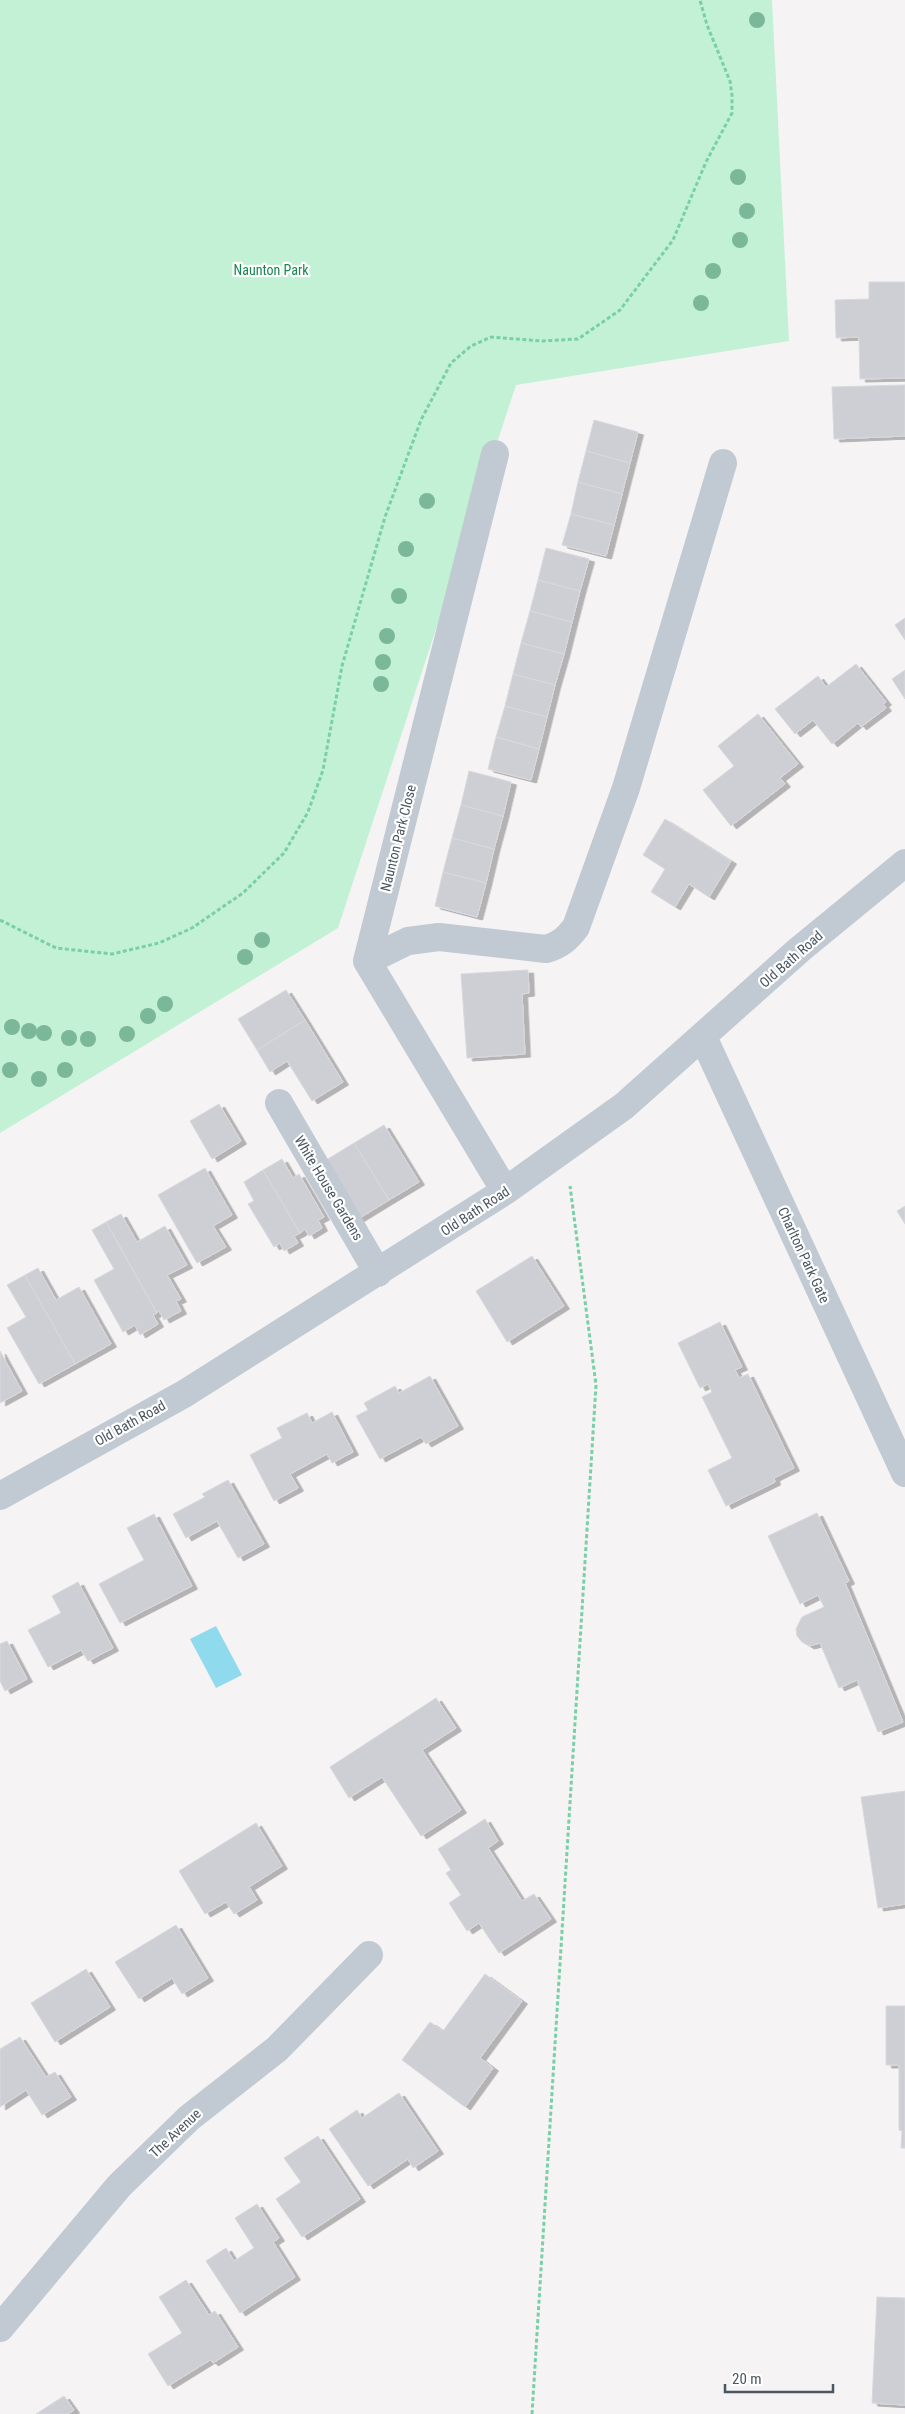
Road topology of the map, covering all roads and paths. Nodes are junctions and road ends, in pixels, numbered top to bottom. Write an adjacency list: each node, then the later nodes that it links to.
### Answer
1 (700, 0): 5 (path)
2 (495, 454): 6 (street, Naunton Park Close)
3 (723, 463): 6 (street)
4 (905, 863): 7 (street, Old Bath Road)
5 (0, 920)
6 (367, 961): 10 (street)
7 (703, 1037): 9 (street, Old Bath Road); 12 (street, Charlton Park Gate)
8 (279, 1103): 11 (street, White House Gardens)
9 (565, 1148): 10 (street, Old Bath Road); 16 (path)
10 (505, 1191): 11 (street, Old Bath Road)
11 (378, 1273): 13 (street, Old Bath Road)
12 (905, 1473)
13 (0, 1496)
14 (369, 1955): 15 (street, The Avenue)
15 (0, 2328)
16 (532, 2414)

